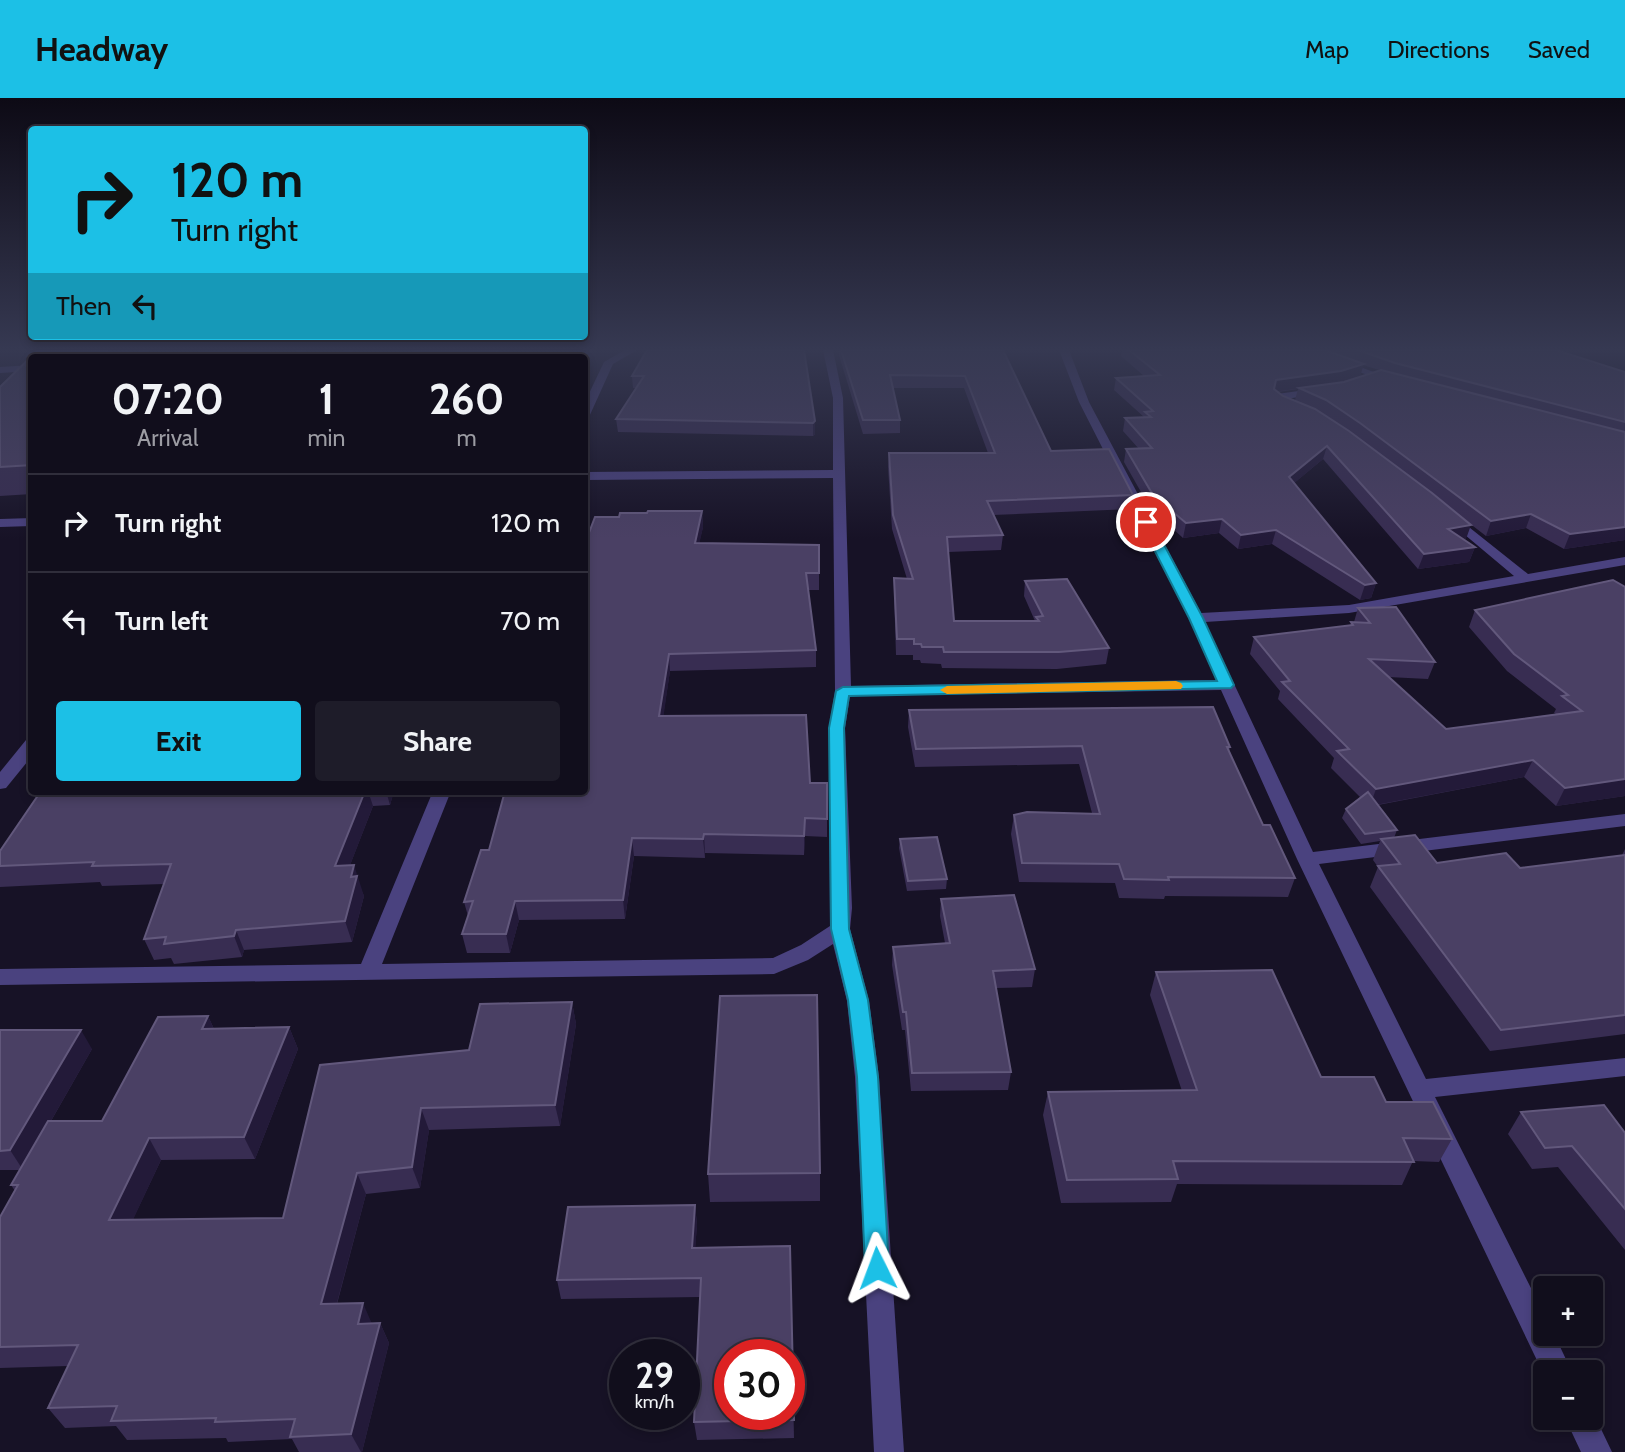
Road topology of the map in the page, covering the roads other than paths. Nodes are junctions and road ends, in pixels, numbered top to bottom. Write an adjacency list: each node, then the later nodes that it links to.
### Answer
1 (838, 413): 3 (street)
2 (1089, 413): 10 (street)
3 (839, 474): 4 (street); 12 (street)
4 (588, 476)
5 (1443, 511): 9 (street)
6 (28, 522): 7 (street)
7 (0, 523)
8 (1625, 561): 9 (street)
9 (1526, 579): 10 (street)
10 (1196, 618): 11 (street)
11 (1226, 685): 12 (street); 17 (street)
12 (843, 691): 18 (street)
13 (28, 749): 14 (street)
14 (0, 785)
15 (440, 795): 19 (street)
16 (1625, 820): 17 (street)
17 (1307, 859): 22 (street)
18 (840, 929): 19 (street); 25 (street)
19 (368, 972): 20 (street)
20 (0, 977)
21 (1625, 1067): 22 (street)
22 (1418, 1089): 23 (street)
23 (1552, 1360)
24 (1586, 1430): 26 (street)
25 (890, 1452)
26 (1597, 1452)

